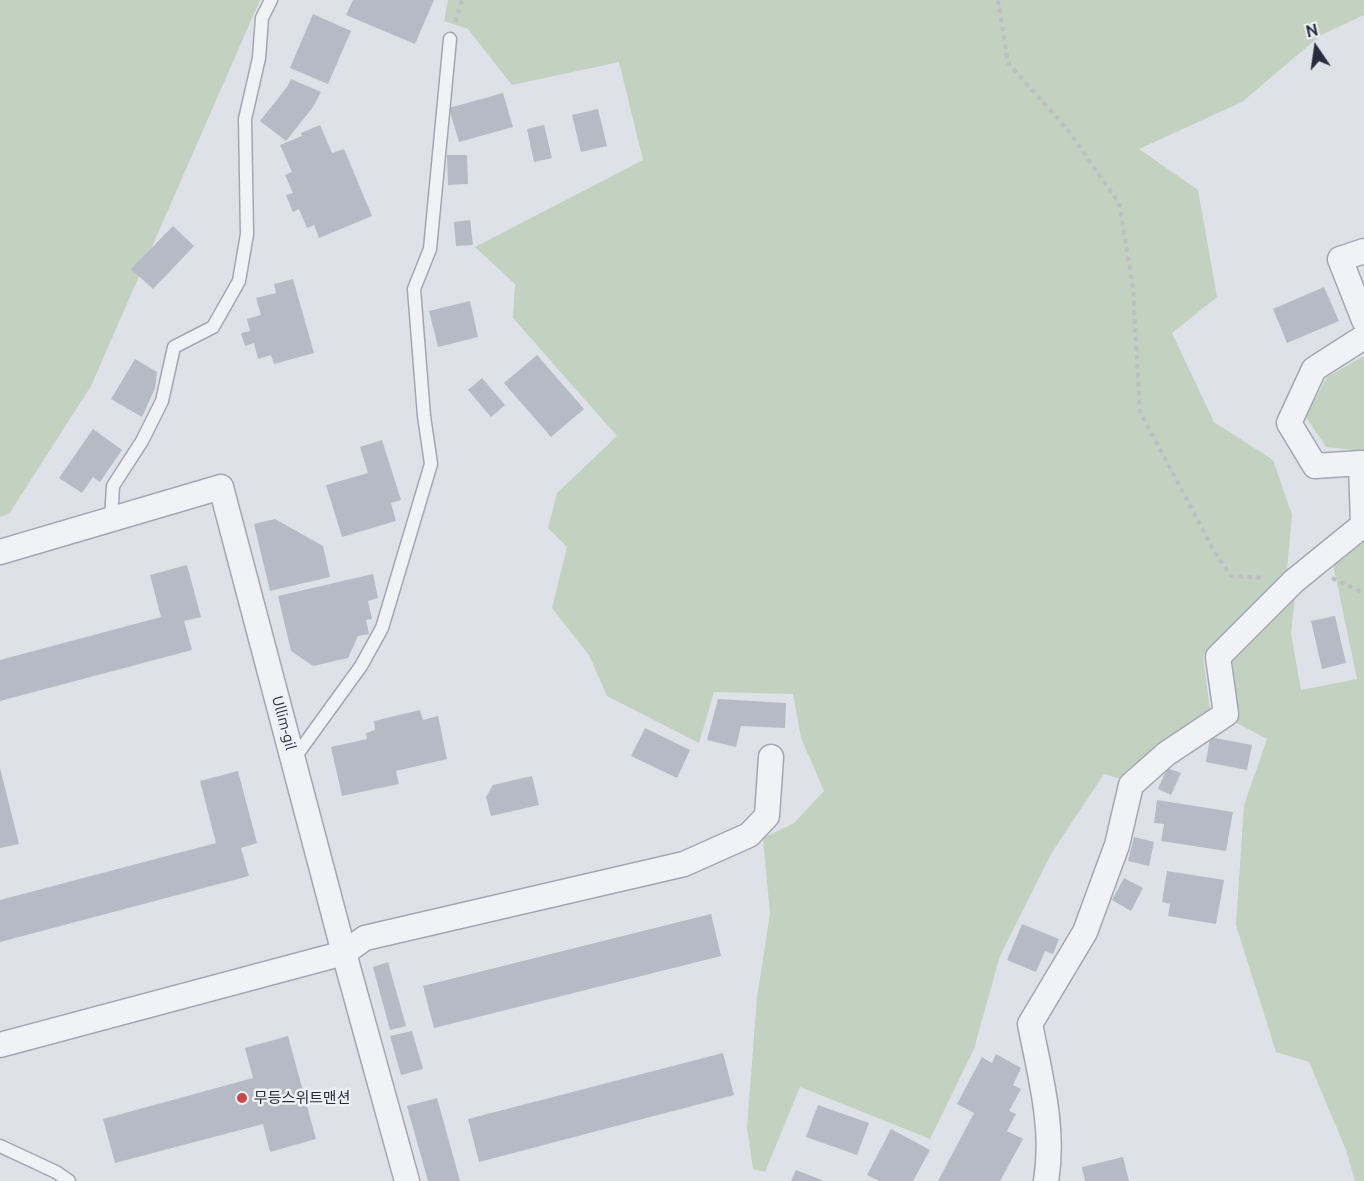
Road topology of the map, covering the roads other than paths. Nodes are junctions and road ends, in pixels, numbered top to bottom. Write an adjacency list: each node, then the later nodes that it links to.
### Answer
1 (271, 0): 6 (lane)
2 (450, 39): 9 (lane)
3 (1364, 251): 4 (street)
4 (1364, 320)
5 (1364, 337): 15 (street)
6 (111, 519): 7 (street, Ullim-gil); 9 (street, Ullim-gil)
7 (0, 552)
8 (771, 757): 10 (street)
9 (293, 760): 10 (street, Ullim-gil)
10 (344, 953): 11 (street); 14 (street, Ullim-gil)
11 (0, 1045)
12 (0, 1146): 13 (lane)
13 (69, 1181)
14 (407, 1181)
15 (1046, 1181)

